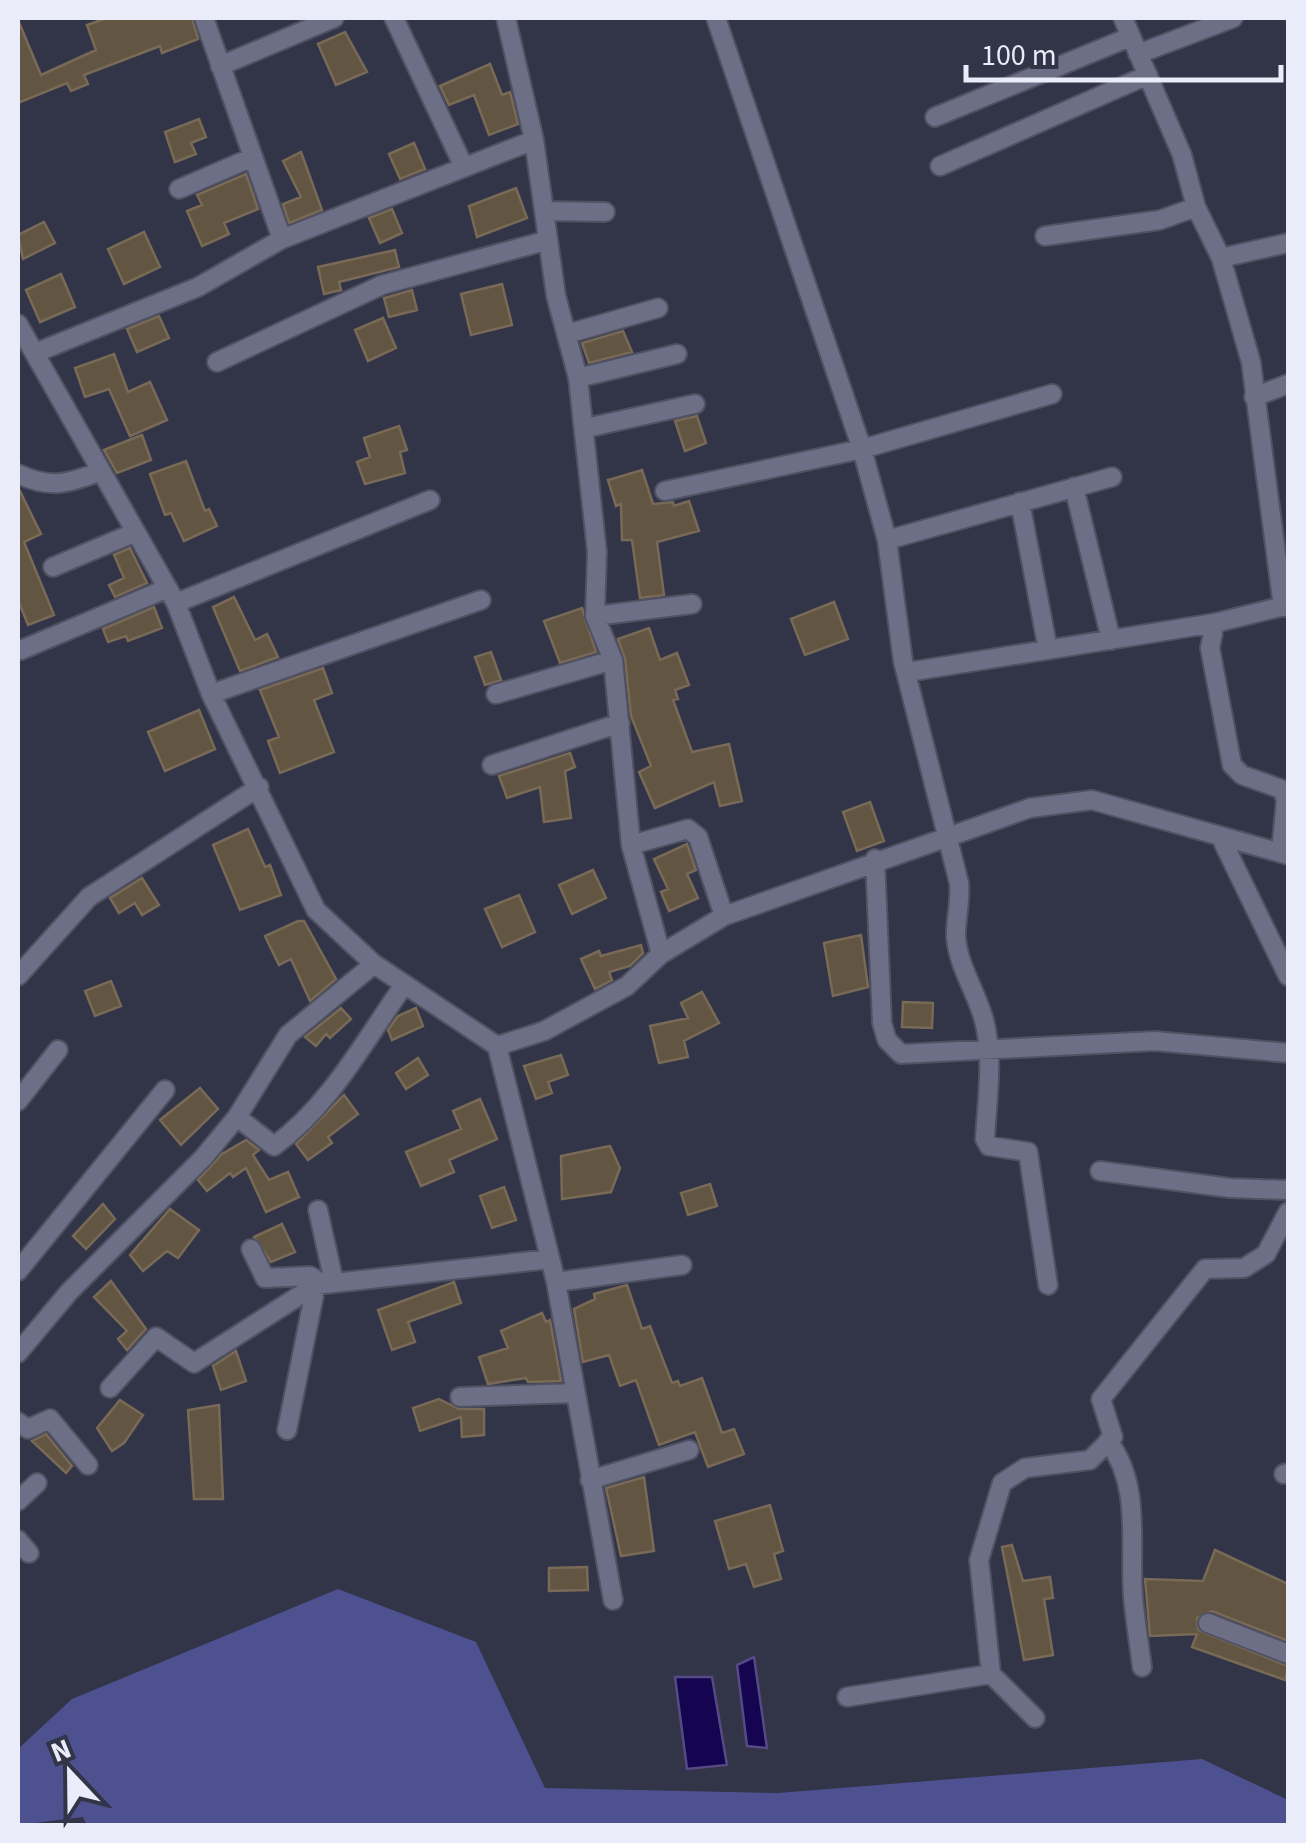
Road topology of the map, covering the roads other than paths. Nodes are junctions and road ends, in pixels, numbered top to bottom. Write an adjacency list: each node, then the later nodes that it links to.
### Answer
1 (204, 18): 9 (street)
2 (334, 18): 9 (street)
3 (394, 18): 14 (street)
4 (506, 18): 12 (street)
5 (716, 18): 37 (street)
6 (1123, 18): 8 (street)
7 (1233, 18): 8 (street)
8 (1134, 45): 10 (street); 11 (street)
9 (220, 66): 13 (street)
10 (1148, 75): 15 (street); 17 (street)
11 (935, 117)
12 (534, 140): 14 (street); 18 (street)
13 (253, 157): 16 (street); 21 (street)
14 (463, 165): 21 (street)
15 (940, 166)
16 (179, 189)
17 (1196, 207): 20 (street); 24 (street)
18 (544, 210): 19 (street); 22 (street)
19 (606, 212)
20 (1045, 236)
21 (282, 239): 28 (street)
22 (546, 241): 27 (street); 30 (street)
23 (1288, 243): 24 (street)
24 (1221, 258): 34 (street)
25 (658, 308): 27 (street)
26 (18, 324): 28 (street)
27 (567, 334): 31 (street)
28 (35, 354): 38 (street)
29 (677, 354): 31 (street)
30 (217, 362)
31 (578, 378): 36 (street)
32 (1288, 384): 34 (street)
33 (1052, 394): 37 (street)
34 (1254, 397): 51 (street)
35 (696, 404): 36 (street)
36 (586, 428): 52 (street)
37 (862, 449): 42 (street); 46 (street)
38 (101, 472): 39 (street); 45 (street)
39 (18, 474)
40 (1112, 477): 41 (street)
41 (1074, 487): 44 (street); 54 (street)
42 (665, 492)
43 (430, 500): 48 (street)
44 (1020, 502): 46 (street); 56 (street)
45 (136, 532): 47 (street); 48 (street)
46 (887, 540): 58 (street)
47 (53, 567)
48 (172, 596): 55 (street); 59 (street)
49 (481, 600): 59 (street)
50 (692, 604): 52 (street)
51 (1286, 606): 53 (street)
52 (596, 616): 57 (street)
53 (1214, 623): 54 (street); 67 (street)
54 (1111, 640): 56 (street)
55 (21, 650)
56 (1048, 650): 58 (street)
57 (613, 660): 60 (street); 61 (street)
58 (908, 672): 64 (street)
59 (211, 694): 63 (street)
60 (496, 694)
61 (620, 722): 62 (street); 66 (street)
62 (492, 765)
63 (258, 787): 71 (street); 72 (street)
64 (945, 835): 65 (street); 68 (street); 77 (street)
65 (1220, 838): 67 (street); 73 (street)
66 (631, 845): 69 (street); 70 (street)
67 (1285, 853)
68 (874, 859): 69 (street); 77 (street)
69 (724, 916): 70 (street)
70 (661, 954): 75 (street)
71 (374, 964): 74 (street); 81 (street)
72 (18, 976)
73 (1288, 976)
74 (404, 986): 75 (street); 81 (street)
75 (498, 1046): 87 (street)
76 (58, 1050): 80 (street)
77 (989, 1050): 78 (street); 92 (street)
78 (1288, 1053)
79 (165, 1090): 89 (street)
80 (18, 1101)
81 (237, 1117): 93 (street)
82 (1100, 1171): 83 (street)
83 (1288, 1190)
84 (318, 1210): 91 (street)
85 (1288, 1212): 99 (street)
86 (250, 1249): 91 (street)
87 (550, 1259): 90 (street); 91 (street)
88 (682, 1265): 90 (street)
89 (18, 1271)
90 (556, 1282): 95 (street)
91 (324, 1284): 94 (street); 98 (street)
92 (1048, 1284)
93 (18, 1353)
94 (110, 1388)
95 (576, 1393): 96 (street); 102 (street)
96 (460, 1398)
97 (18, 1422): 101 (street)
98 (287, 1430)
99 (1108, 1441): 108 (street); 109 (street)
100 (689, 1450): 102 (street)
101 (88, 1465)
102 (590, 1480): 105 (street)
103 (38, 1483): 104 (street)
104 (18, 1501)
105 (612, 1600)
106 (1208, 1623): 107 (street)
107 (1288, 1654)
108 (1142, 1667)
109 (991, 1674): 110 (street); 111 (street)
110 (848, 1697)
111 (1035, 1718)

